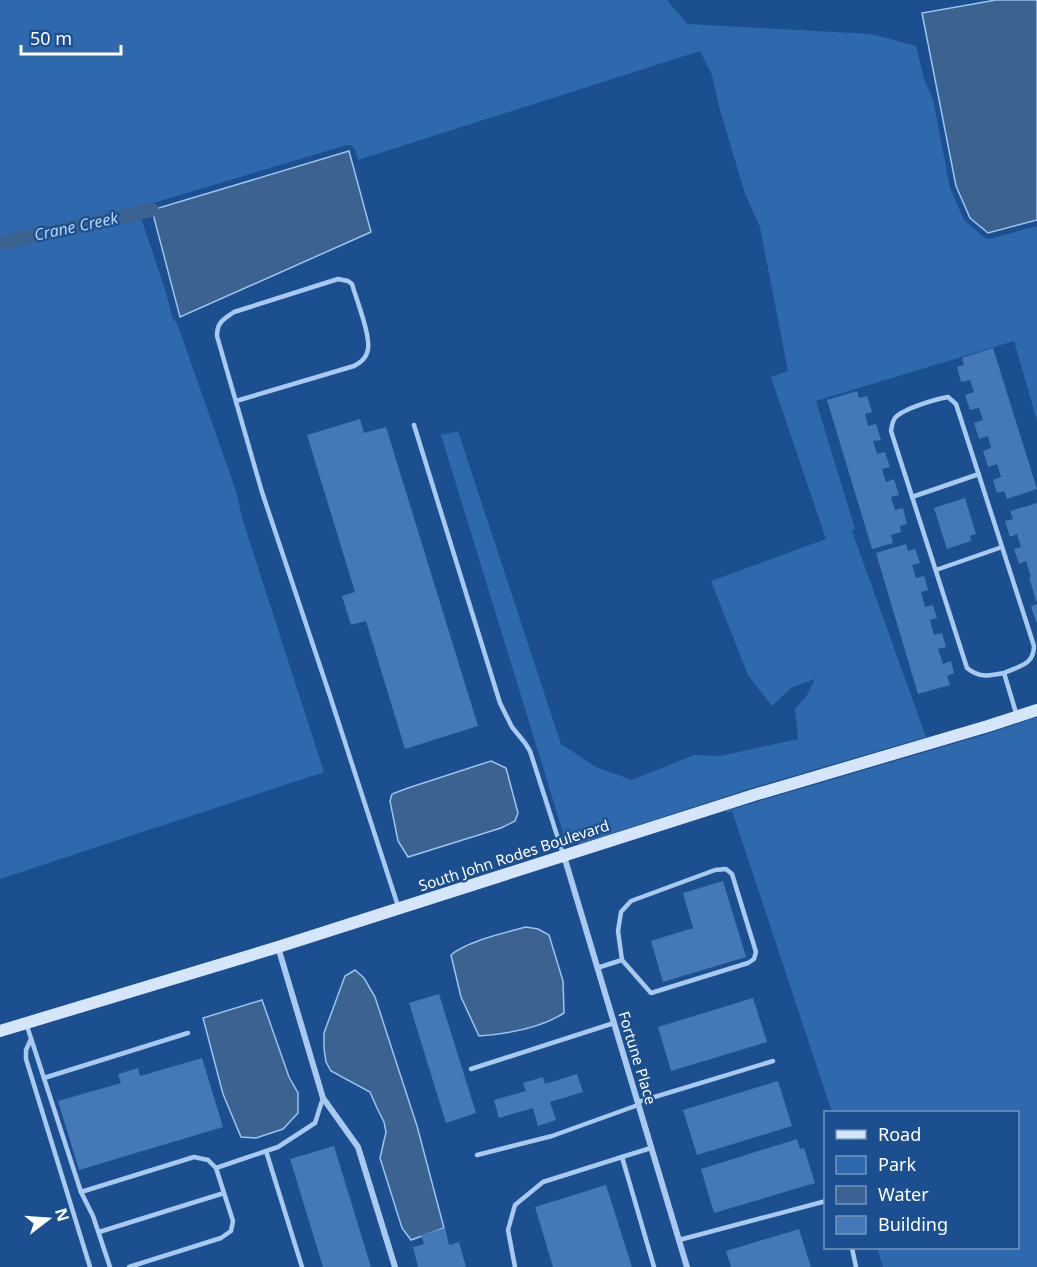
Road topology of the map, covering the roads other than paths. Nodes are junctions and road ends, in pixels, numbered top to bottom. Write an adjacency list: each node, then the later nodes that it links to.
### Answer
1 (236, 401): 1 (lane); 11 (lane)
2 (414, 425): 10 (lane)
3 (979, 474): 4 (lane); 4 (lane); 5 (lane)
4 (912, 497): 6 (lane)
5 (1002, 548): 6 (lane); 7 (lane)
6 (936, 570): 7 (lane)
7 (1004, 673): 9 (lane)
8 (1037, 710): 9 (main road, South John Rodes Boulevard)
9 (1017, 716): 10 (main road, South John Rodes Boulevard)
10 (564, 856): 11 (main road, South John Rodes Boulevard); 14 (street, Fortune Place)
11 (399, 909): 12 (main road, South John Rodes Boulevard)
12 (278, 947): 15 (main road, South John Rodes Boulevard); 23 (street)
13 (622, 960): 13 (lane); 14 (lane)
14 (597, 968): 16 (street, Fortune Place)
15 (26, 1023): 17 (main road, South John Rodes Boulevard); 19 (lane)
16 (614, 1023): 21 (lane); 24 (street, Fortune Place)
17 (0, 1031)
18 (188, 1033): 22 (lane)
19 (31, 1039): 22 (lane); 36 (lane)
20 (773, 1061): 24 (lane)
21 (471, 1069)
22 (44, 1078): 30 (lane)
23 (323, 1098): 26 (lane); 40 (street)
24 (638, 1103): 25 (street, Fortune Place); 27 (lane)
25 (651, 1148): 28 (lane); 34 (street, Fortune Place)
26 (266, 1151): 29 (lane); 39 (lane)
27 (477, 1155)
28 (622, 1157): 41 (lane); 42 (lane)
29 (216, 1168): 30 (lane); 31 (lane)
30 (81, 1192): 33 (lane)
31 (224, 1193): 33 (lane); 38 (lane)
32 (824, 1202): 34 (lane)
33 (99, 1232): 37 (lane)
34 (679, 1240): 43 (street, Fortune Place)
35 (852, 1249): 44 (lane)
36 (90, 1267)
37 (110, 1267)
38 (129, 1267)
39 (302, 1267)
40 (395, 1267)
41 (515, 1267)
42 (654, 1267)
43 (687, 1267)
44 (856, 1267)

